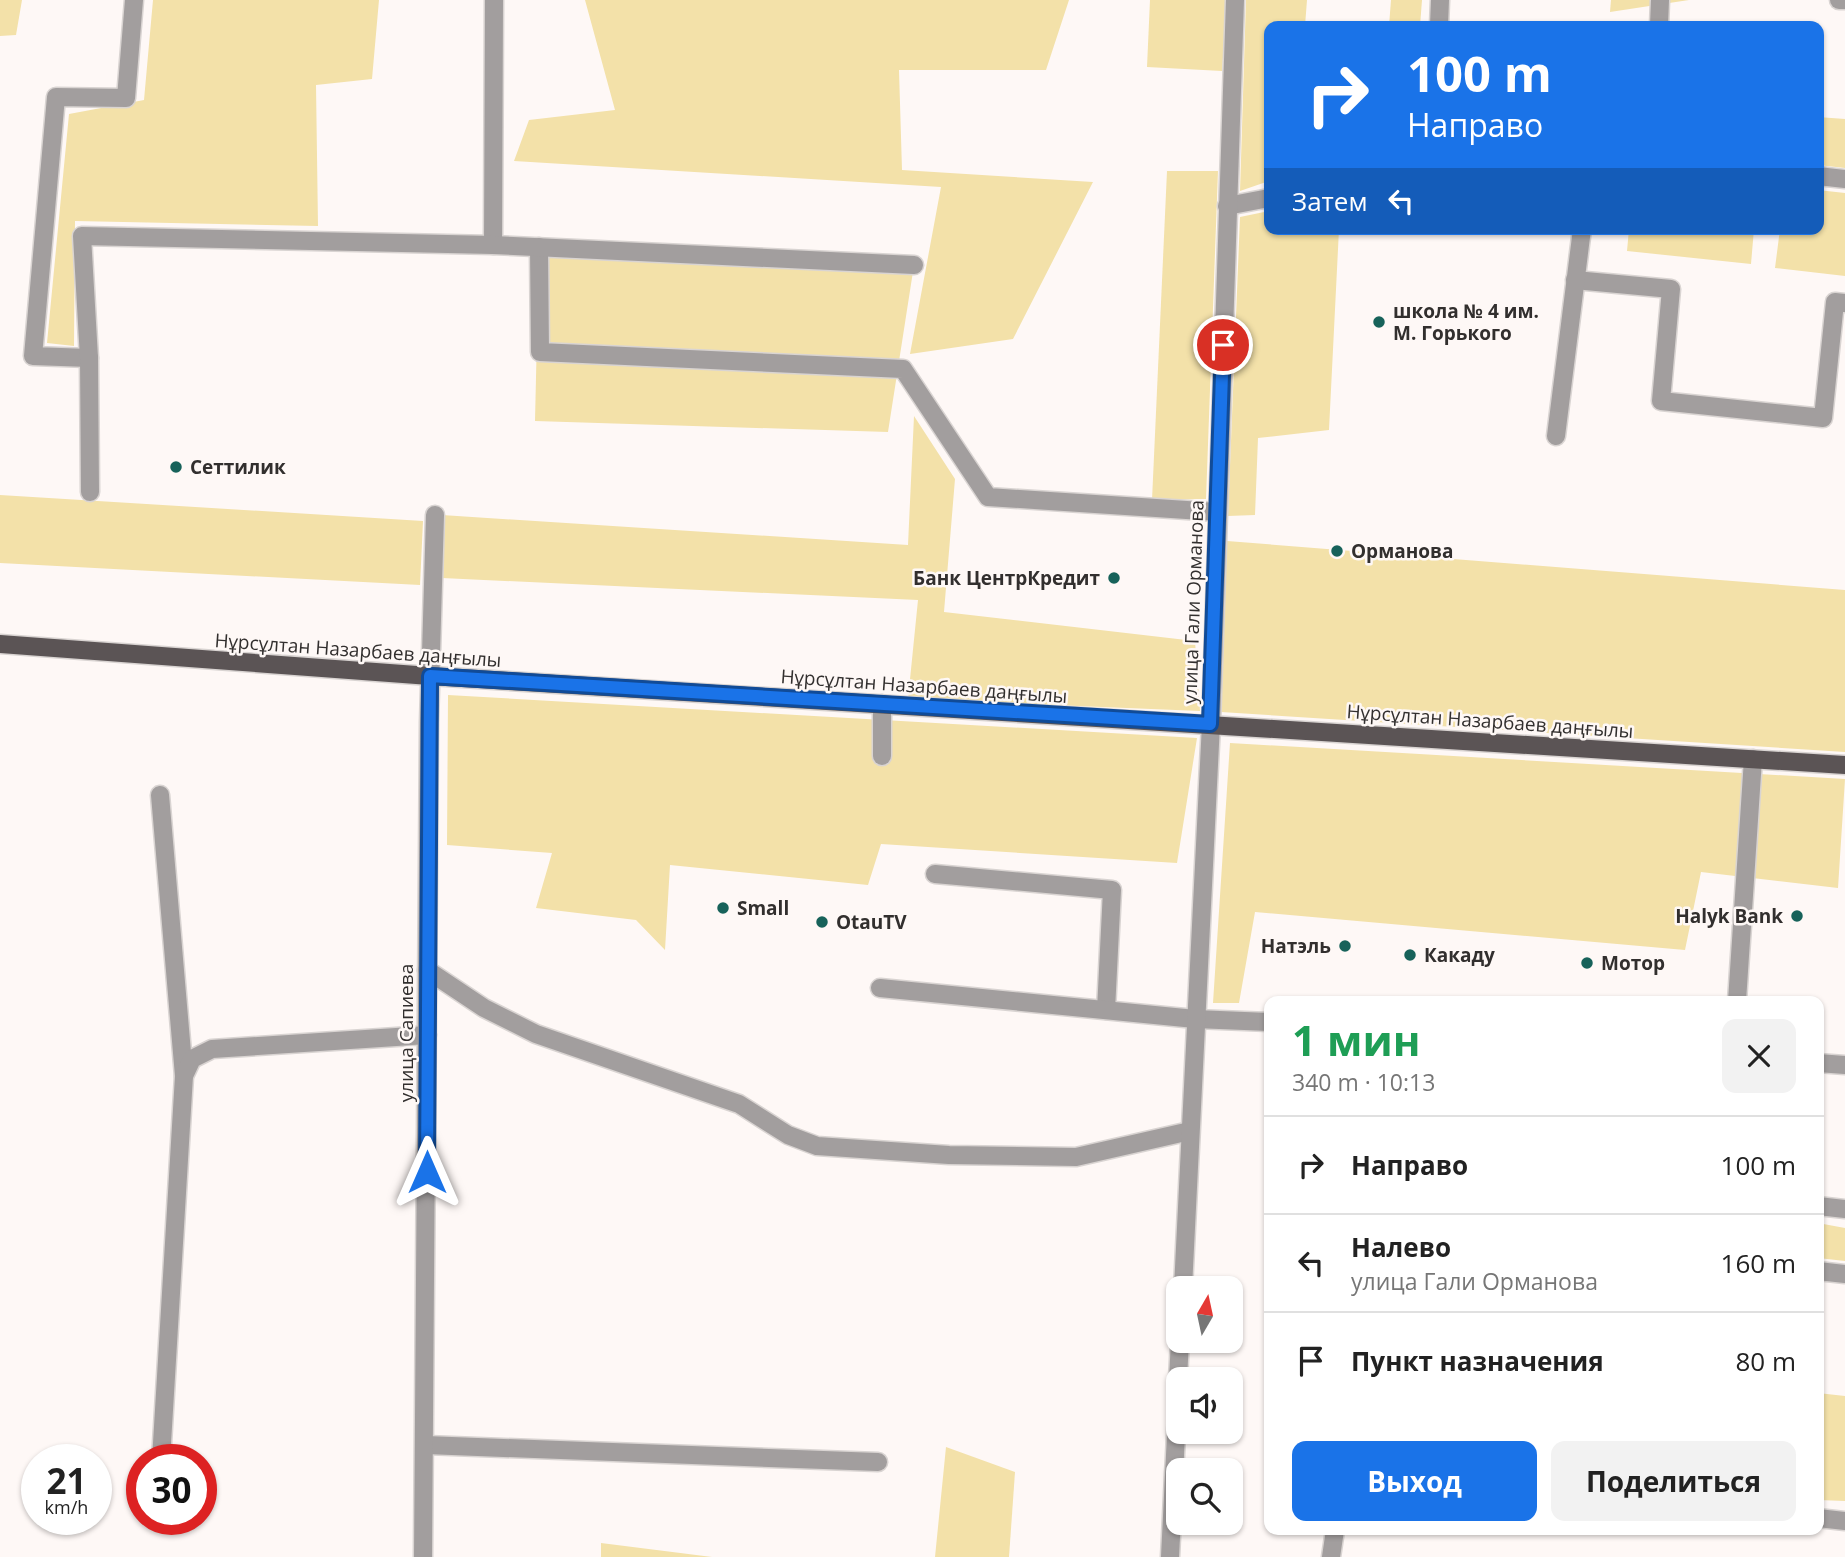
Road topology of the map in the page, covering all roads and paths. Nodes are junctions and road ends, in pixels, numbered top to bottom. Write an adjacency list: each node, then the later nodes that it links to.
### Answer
1 (134, 0): 20 (street)
2 (494, 0): 15 (street)
3 (1235, 0): 13 (street, улица Гали Орманова)
4 (1440, 0): 8 (street)
5 (1660, 0): 9 (street)
6 (1839, 0): 7 (street)
7 (1845, 0)
8 (1439, 21)
9 (1659, 21)
10 (1824, 176): 11 (street)
11 (1845, 178)
12 (1264, 199): 13 (street)
13 (1227, 206): 23 (street, улица Гали Орманова)
14 (1581, 235): 18 (street)
15 (493, 245): 16 (street); 20 (street)
16 (539, 247): 17 (street); 23 (street)
17 (914, 265)
18 (1575, 280): 19 (street); 21 (street)
19 (1845, 303)
20 (89, 358): 22 (street)
21 (1556, 436)
22 (90, 492)
23 (1217, 512): 28 (street, улица Гали Орманова)
24 (435, 515): 26 (street, улица Сапиева)
25 (0, 644): 26 (main road, Нұрсұлтан Назарбаев даңғылы)
26 (430, 676): 27 (main road, Нұрсұлтан Назарбаев даңғылы); 34 (street, улица Сапиева)
27 (881, 704): 28 (main road, Нұрсұлтан Назарбаев даңғылы); 29 (street)
28 (1210, 724): 30 (main road, Нұрсұлтан Назарбаев даңғылы); 38 (street, улица Гали Орманова)
29 (882, 756)
30 (1753, 759): 31 (main road, Нұрсұлтан Назарбаев даңғылы); 36 (street)
31 (1845, 765)
32 (160, 795): 43 (street)
33 (935, 874): 37 (street)
34 (427, 970): 40 (street, улица Сапиева); 44 (street)
35 (880, 988): 37 (street)
36 (1737, 996)
37 (1107, 1010): 38 (street)
38 (1195, 1019): 39 (street); 44 (street, улица Гали Орманова)
39 (1264, 1022)
40 (427, 1035): 43 (street); 52 (street, улица Сапиева)
41 (1824, 1063): 42 (street)
42 (1845, 1065)
43 (184, 1076): 50 (street)
44 (1190, 1131): 49 (street, улица Гали Орманова)
45 (1824, 1207): 46 (street)
46 (1845, 1209)
47 (1824, 1272): 48 (street)
48 (1845, 1274)
49 (1184, 1276)
50 (162, 1444)
51 (1176, 1444): 58 (street)
52 (426, 1445): 53 (street); 57 (street, улица Сапиева)
53 (877, 1462)
54 (1824, 1519): 55 (street)
55 (1845, 1521)
56 (1334, 1535): 59 (street)
57 (423, 1557)
58 (1170, 1557)
59 (1331, 1557)

